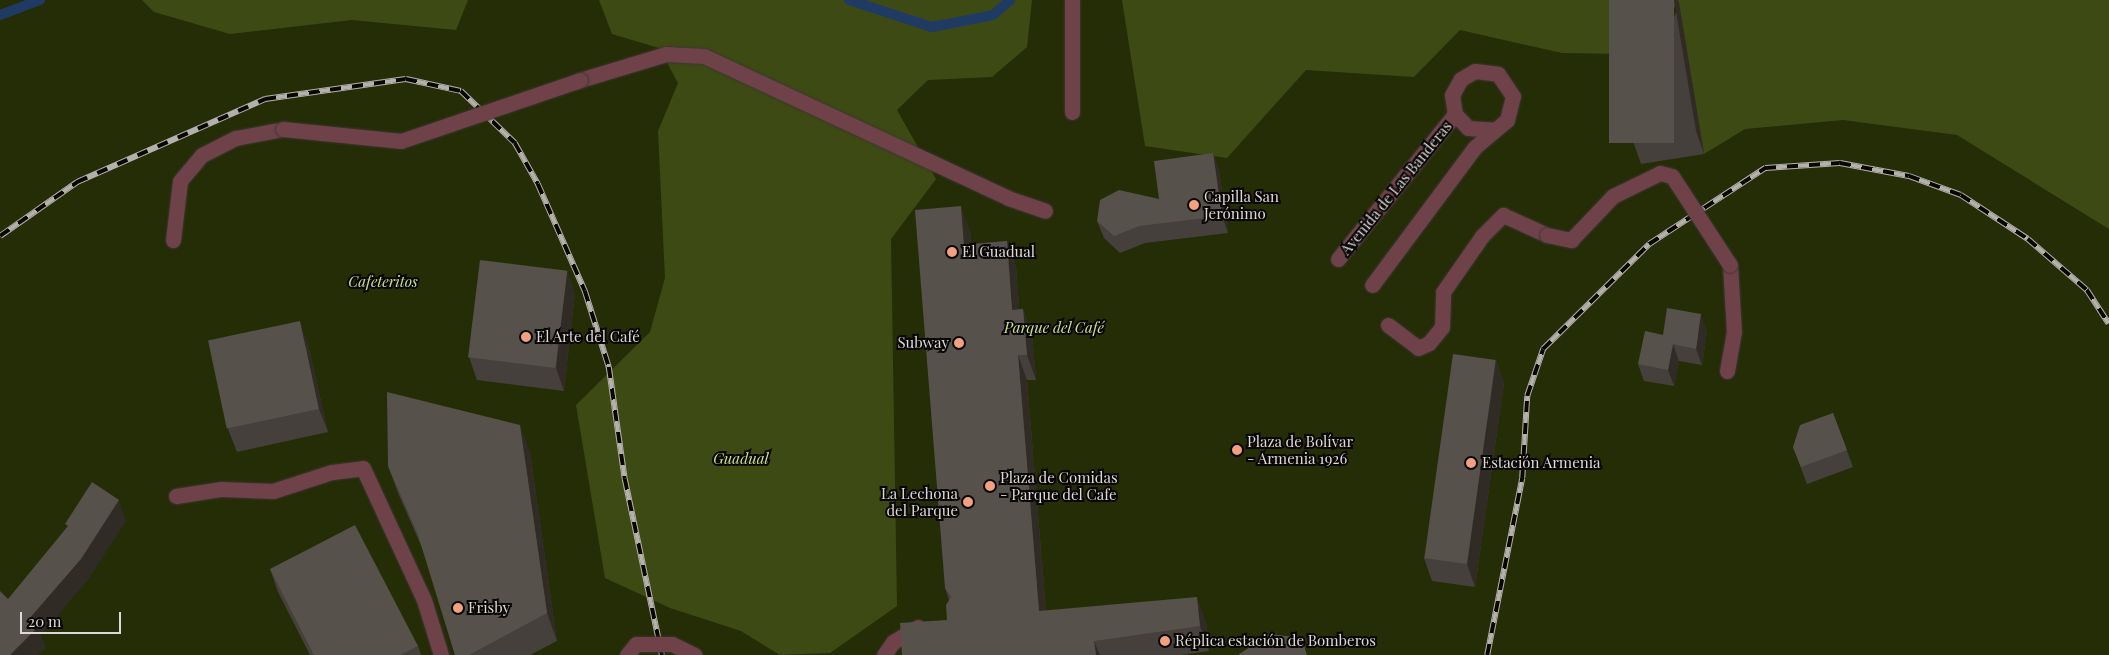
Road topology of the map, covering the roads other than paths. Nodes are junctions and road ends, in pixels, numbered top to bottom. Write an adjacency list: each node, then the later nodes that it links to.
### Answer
1 (1072, 0): 2 (street)
2 (1072, 112)
3 (1455, 114): 4 (street); 4 (street, Avenida de Las Banderas); 7 (street, Avenida de Las Banderas)
4 (1494, 130): 8 (street, Avenida de Las Banderas)
5 (1045, 211): 6 (street, bridge)
6 (173, 240)
7 (1338, 259)
8 (1372, 285)
9 (1388, 325): 10 (street, bridge)
10 (1727, 372)
11 (176, 496): 13 (street)
12 (933, 623): 16 (street)
13 (441, 655)
14 (627, 655): 15 (street, bridge)
15 (695, 655)
16 (884, 655)

